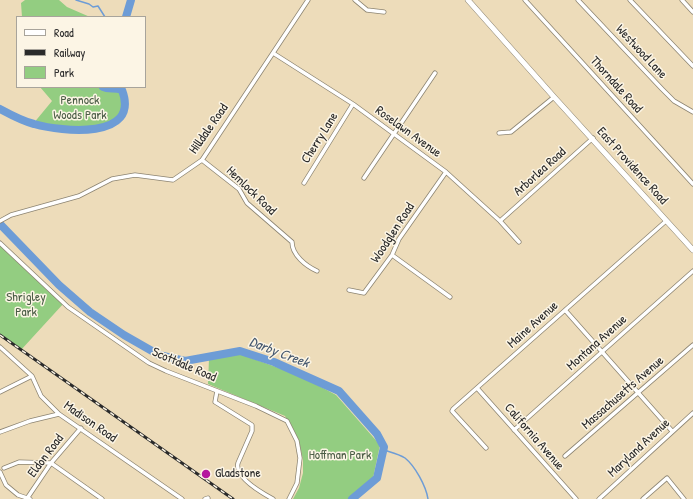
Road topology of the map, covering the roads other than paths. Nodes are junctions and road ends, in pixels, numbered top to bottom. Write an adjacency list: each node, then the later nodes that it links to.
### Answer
1 (308, 0): 10 (street, Hilldale Road)
2 (355, 0): 8 (street)
3 (468, 0): 13 (street, East Providence Road)
4 (525, 0): 23 (street, Thorndale Road)
5 (578, 0): 15 (street, Westwood Lane)
6 (630, 0): 11 (street)
7 (682, 0): 9 (street)
8 (384, 12)
9 (693, 12)
10 (273, 53): 14 (street, Roselawn Avenue); 19 (street, Hilldale Road)
11 (693, 66)
12 (435, 72): 16 (street)
13 (554, 98): 17 (street); 18 (street, East Providence Road)
14 (353, 104): 16 (street, Roselawn Avenue); 22 (street, Cherry Lane)
15 (693, 112)
16 (394, 133): 20 (street, Roselawn Avenue); 21 (street)
17 (500, 133)
18 (593, 138): 25 (street, Arborlea Road); 26 (street, East Providence Road)
19 (202, 160): 24 (street, Hilldale Road); 31 (street, Hemlock Road)
20 (446, 172): 25 (street, Roselawn Avenue); 30 (street, Woodglen Road)
21 (364, 178)
22 (304, 183)
23 (693, 184)
24 (0, 221)
25 (500, 221): 27 (street, Roselawn Avenue)
26 (666, 221): 29 (street, East Providence Road); 35 (street, Maine Avenue)
27 (519, 242)
28 (0, 243): 41 (street, Scottdale Road)
29 (693, 250)
30 (392, 255): 33 (street, Woodglen Road); 34 (street)
31 (317, 271)
32 (693, 271): 38 (street, Montana Avenue)
33 (349, 290)
34 (450, 297)
35 (564, 310): 38 (street); 40 (street, Maine Avenue)
36 (693, 345): 43 (street, Massachusetts Avenue)
37 (0, 347): 39 (street, Madison Road)
38 (602, 352): 43 (street); 47 (street, Montana Avenue)
39 (32, 376): 42 (street); 45 (street, Madison Road)
40 (477, 388): 47 (street, California Avenue); 50 (street, Maine Avenue)
41 (217, 391): 60 (street); 61 (street, Scottdale Road)
42 (0, 392)
43 (639, 393): 48 (street); 51 (street, Massachusetts Avenue)
44 (693, 413): 48 (street, Maryland Avenue)
45 (60, 414): 46 (street, Madison Road); 49 (street)
46 (81, 428): 52 (street, Eldon Road); 59 (street, Madison Road)
47 (514, 430): 62 (street, California Avenue)
48 (672, 431): 63 (street, Maryland Avenue)
49 (0, 432)
50 (486, 448)
51 (565, 456)
52 (51, 463): 53 (street); 56 (street, Eldon Road); 58 (street)
53 (2, 467): 54 (street)
54 (0, 473): 55 (street)
55 (18, 495): 56 (street); 57 (street)
56 (29, 498)
57 (14, 499)
58 (102, 499)
59 (182, 499)
60 (272, 499)
61 (289, 499)
62 (576, 499)
63 (599, 499)
64 (643, 499): 65 (street)
65 (684, 499)

